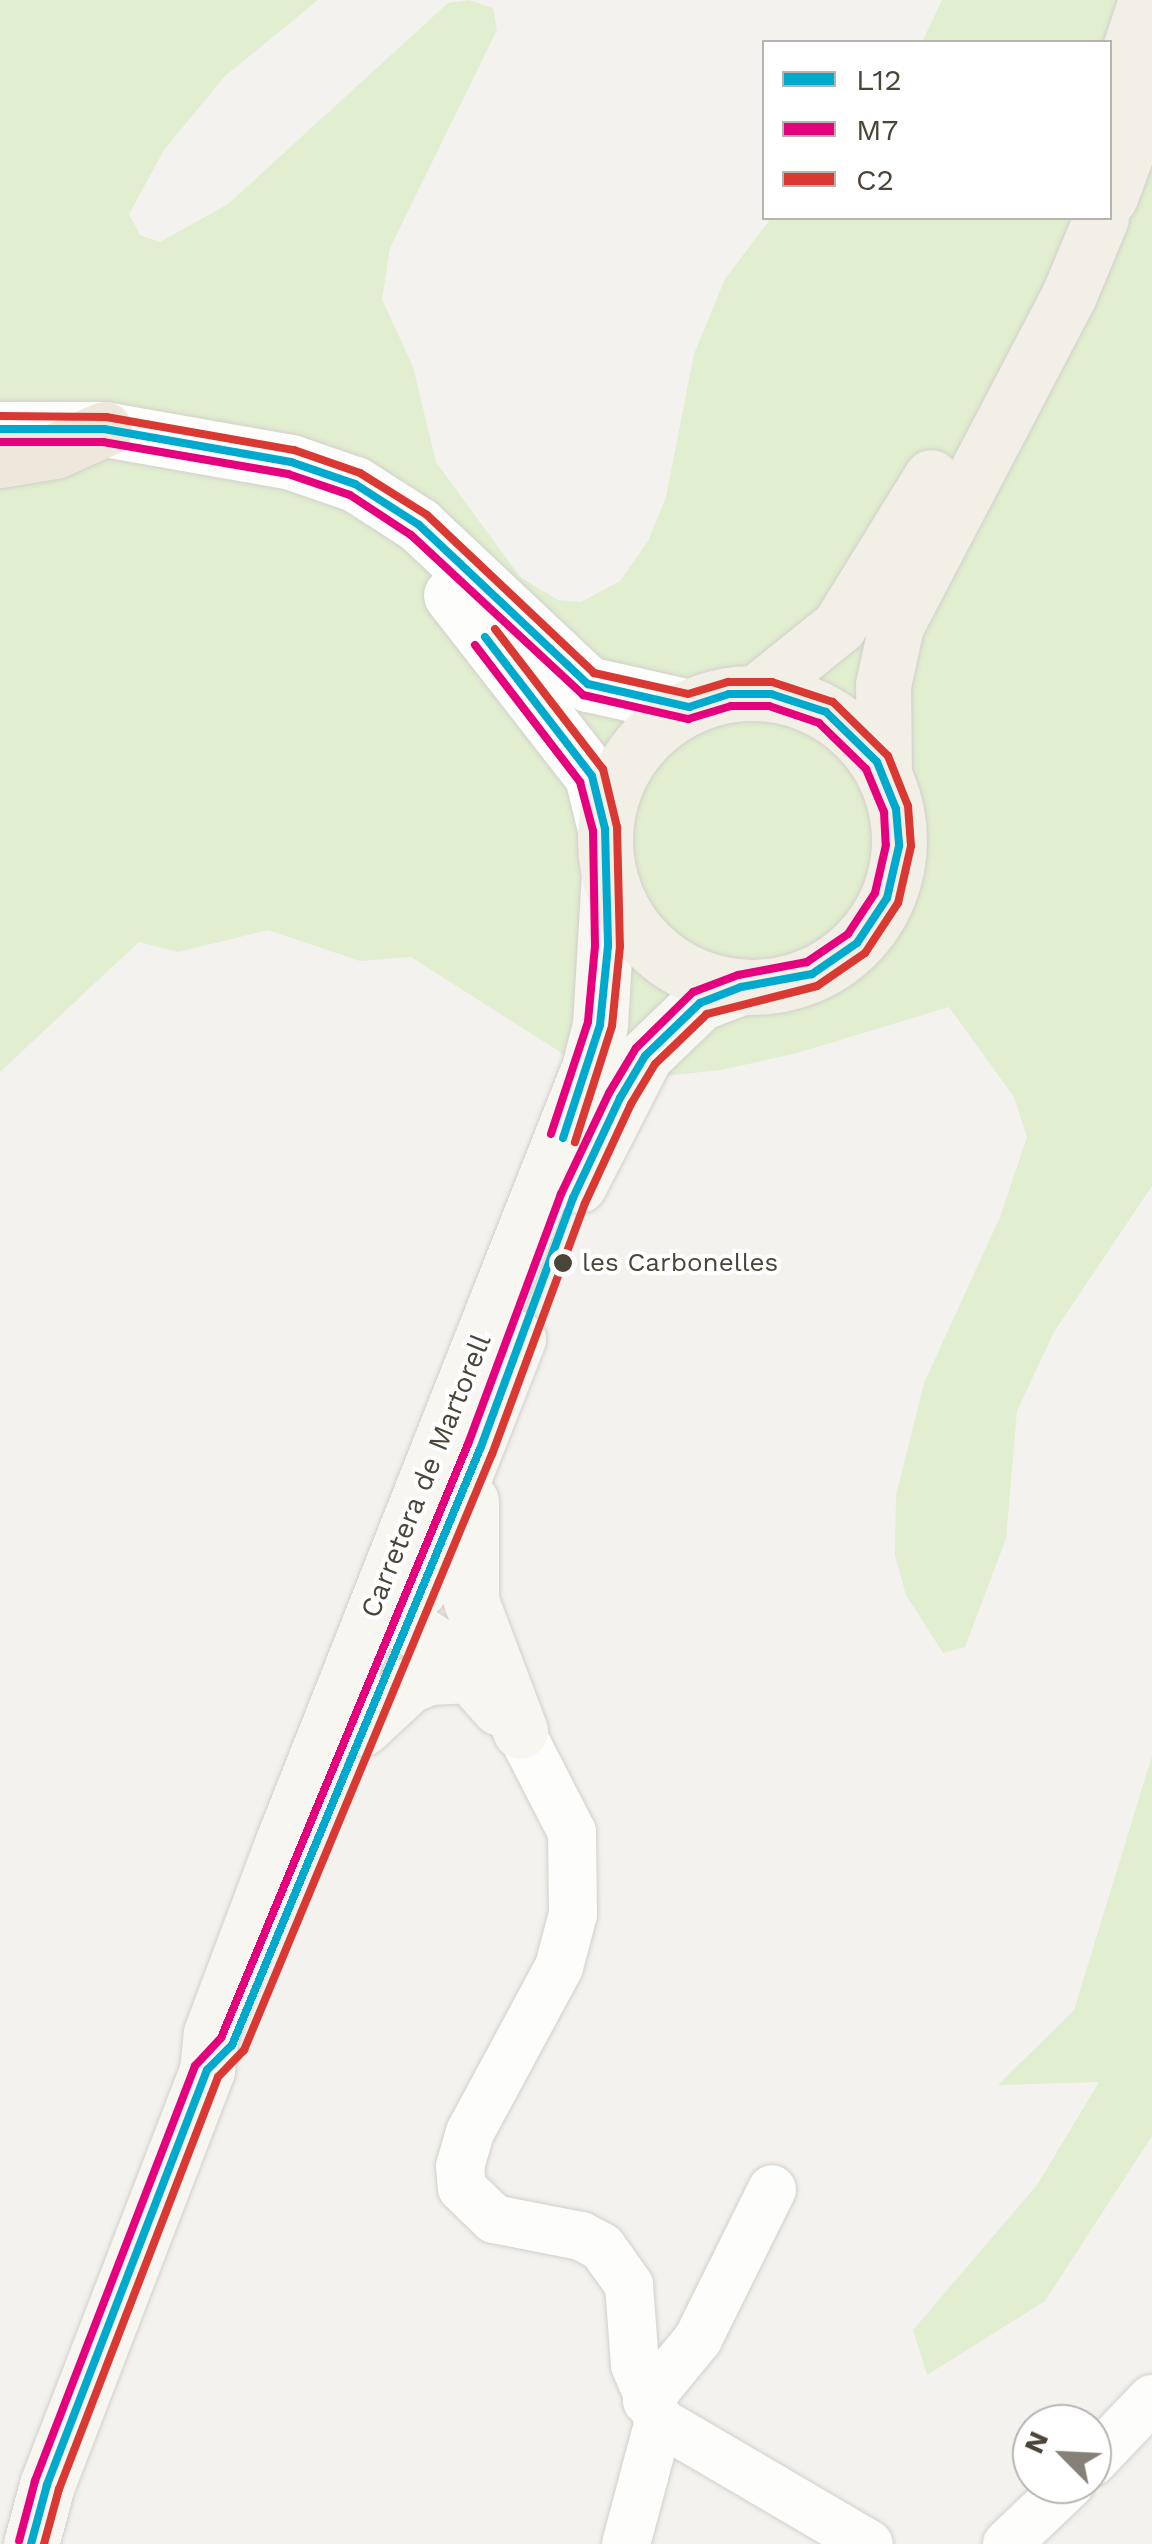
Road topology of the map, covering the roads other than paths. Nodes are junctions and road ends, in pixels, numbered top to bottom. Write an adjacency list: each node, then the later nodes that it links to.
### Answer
1 (1146, 0): 3 (main road)
2 (1152, 84): 4 (main road)
3 (1112, 103)
4 (1112, 192)
5 (1066, 220): 11 (main road)
6 (1100, 220): 13 (main road)
7 (0, 428): 8 (street)
8 (104, 429): 9 (highway); 10 (street)
9 (0, 460)
10 (418, 526): 12 (street); 14 (street, Carretera de Martorell)
11 (756, 693): 12 (main road); 13 (main road)
12 (689, 707): 14 (main road)
13 (884, 775): 15 (main road)
14 (607, 852): 15 (main road); 17 (main road, Carretera de Martorell)
15 (741, 987): 16 (main road, Carretera de Martorell)
16 (480, 1449): 18 (main road, Carretera de Martorell); 21 (main road)
17 (408, 1521): 18 (main road); 22 (main road, Carretera de Martorell)
18 (405, 1624): 19 (main road); 20 (main road, Carretera de Martorell)
19 (472, 1675): 20 (main road); 21 (main road)
20 (363, 1728): 22 (main road, Carretera de Martorell)
21 (520, 1732): 25 (street)
22 (207, 2070): 28 (main road, Carretera de Martorell)
23 (772, 2189): 25 (street)
24 (1152, 2399): 26 (street)
25 (653, 2412): 29 (street); 30 (street)
26 (1112, 2441)
27 (1049, 2504): 31 (street)
28 (32, 2544)
29 (626, 2544)
30 (869, 2544)
31 (1007, 2544)

